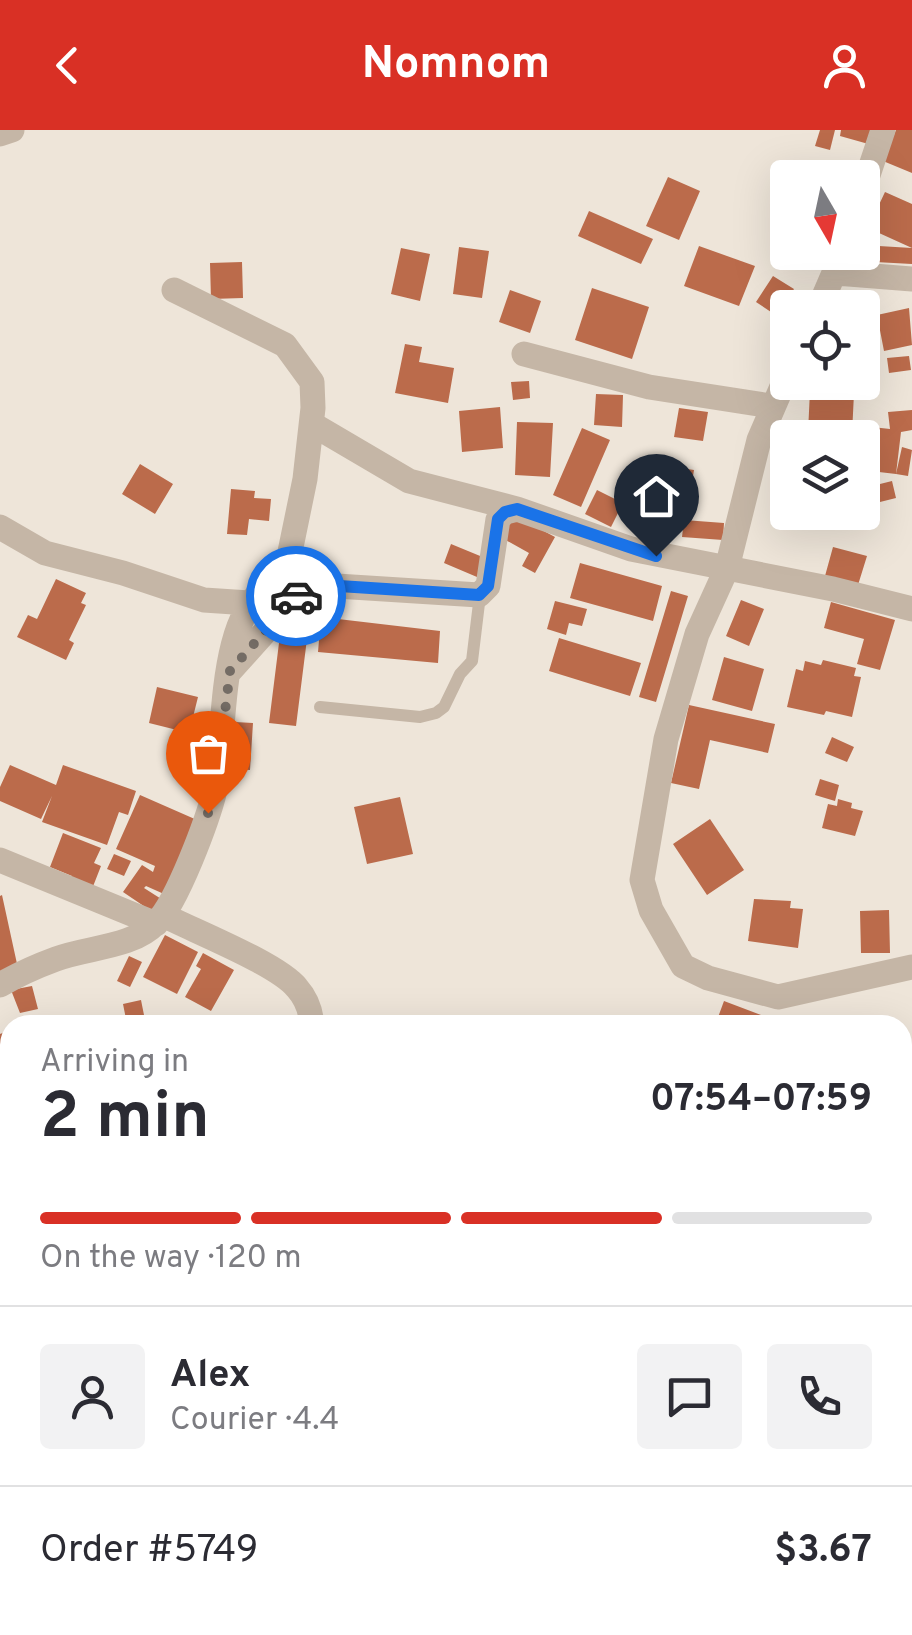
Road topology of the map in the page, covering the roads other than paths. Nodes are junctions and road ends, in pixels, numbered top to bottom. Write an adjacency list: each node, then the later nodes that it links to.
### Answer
1 (12, 130): 3 (street)
2 (883, 130): 4 (street)
3 (0, 134)
4 (873, 160)
5 (871, 270): 6 (street)
6 (912, 279)
7 (174, 290): 11 (street)
8 (524, 354): 10 (street)
9 (774, 400): 10 (street)
10 (771, 406): 14 (street)
11 (312, 424): 12 (street); 15 (street)
12 (517, 509): 14 (street); 16 (street)
13 (0, 527): 17 (street)
14 (727, 568): 18 (street); 23 (street)
15 (296, 582): 16 (street); 17 (street); 19 (street)
16 (480, 595): 20 (lane)
17 (249, 603): 19 (street)
18 (912, 609)
19 (230, 671): 22 (street)
20 (320, 706)
21 (0, 860): 22 (street)
22 (160, 920): 24 (street); 25 (street)
23 (912, 967)
24 (0, 985)
25 (309, 1015)

